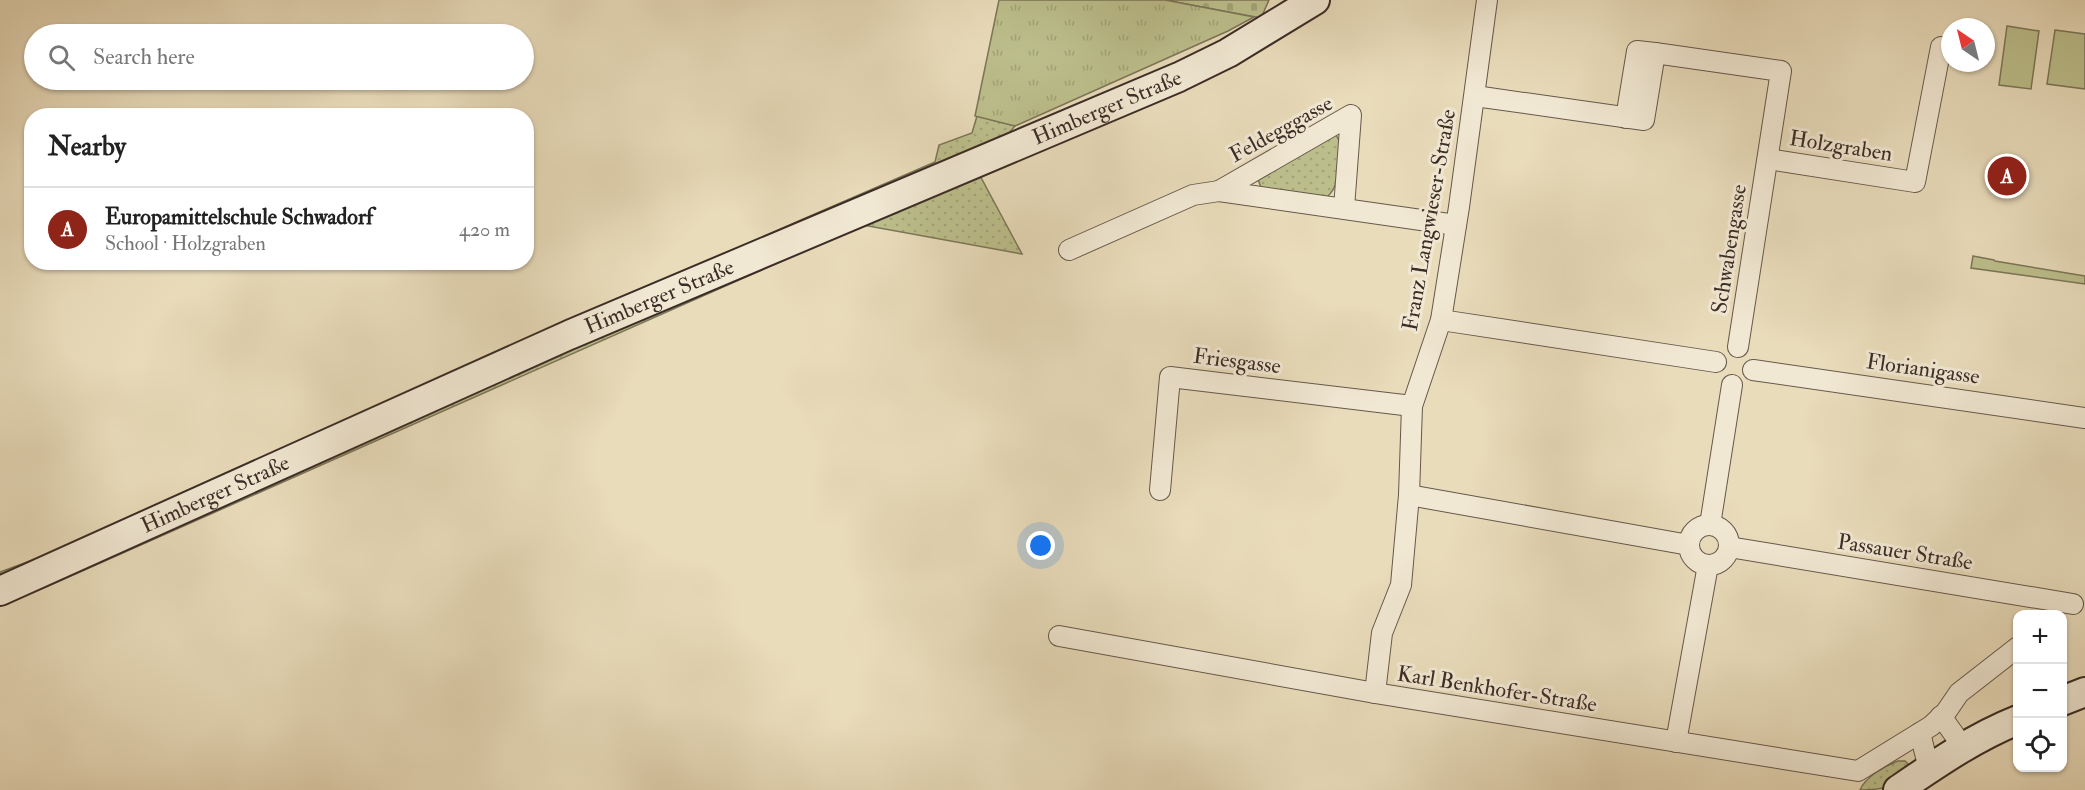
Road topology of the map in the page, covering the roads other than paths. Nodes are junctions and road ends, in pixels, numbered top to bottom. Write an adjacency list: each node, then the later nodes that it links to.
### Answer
1 (1315, 0): 23 (main road, Himberger Straße)
2 (1487, 0): 4 (street, Franz Langwieser-Straße)
3 (1941, 47): 5 (street, Holzgraben)
4 (1475, 96): 5 (street, Holzgraben); 8 (street, Franz Langwieser-Straße)
5 (1768, 159): 11 (street, Schwabengasse)
6 (1219, 191): 7 (street, Feldegggasse); 7 (street, Feldegggasse); 9 (street, Feldegggasse)
7 (1344, 208): 8 (street, Feldegggasse)
8 (1456, 225): 10 (street, Franz Langwieser-Straße)
9 (1069, 250)
10 (1441, 320): 12 (street); 15 (street, Franz Langwieser-Straße)
11 (1738, 347): 12 (street); 13 (street)
12 (1716, 362): 14 (street)
13 (1753, 370): 14 (street); 16 (street, Florianigasse)
14 (1732, 385): 19 (street)
15 (1412, 406): 17 (street, Friesgasse); 18 (street, Franz Langwieser-Straße)
16 (2085, 418)
17 (1160, 490)
18 (1409, 495): 20 (street); 28 (street, Franz Langwieser-Straße)
19 (1710, 525): 20 (street); 21 (street)
20 (1689, 545): 22 (street)
21 (1729, 547): 22 (street); 24 (street, Passauer Straße)
22 (1708, 565): 33 (street)
23 (0, 591)
24 (2073, 605)
25 (1059, 636): 28 (street, Karl Benkhofer-Straße)
26 (2013, 651): 30 (street, Karl Benkhofer-Straße)
27 (2085, 692): 29 (main road)
28 (1375, 693): 33 (street, Karl Benkhofer-Straße)
29 (2067, 699)
30 (1941, 716): 32 (street, Karl Benkhofer-Straße); 34 (street)
31 (2013, 722): 34 (main road)
32 (1920, 733): 33 (street, Karl Benkhofer-Straße); 35 (street)
33 (1676, 742)
34 (1963, 747): 35 (main road)
35 (1929, 769): 36 (main road)
36 (1898, 790)

